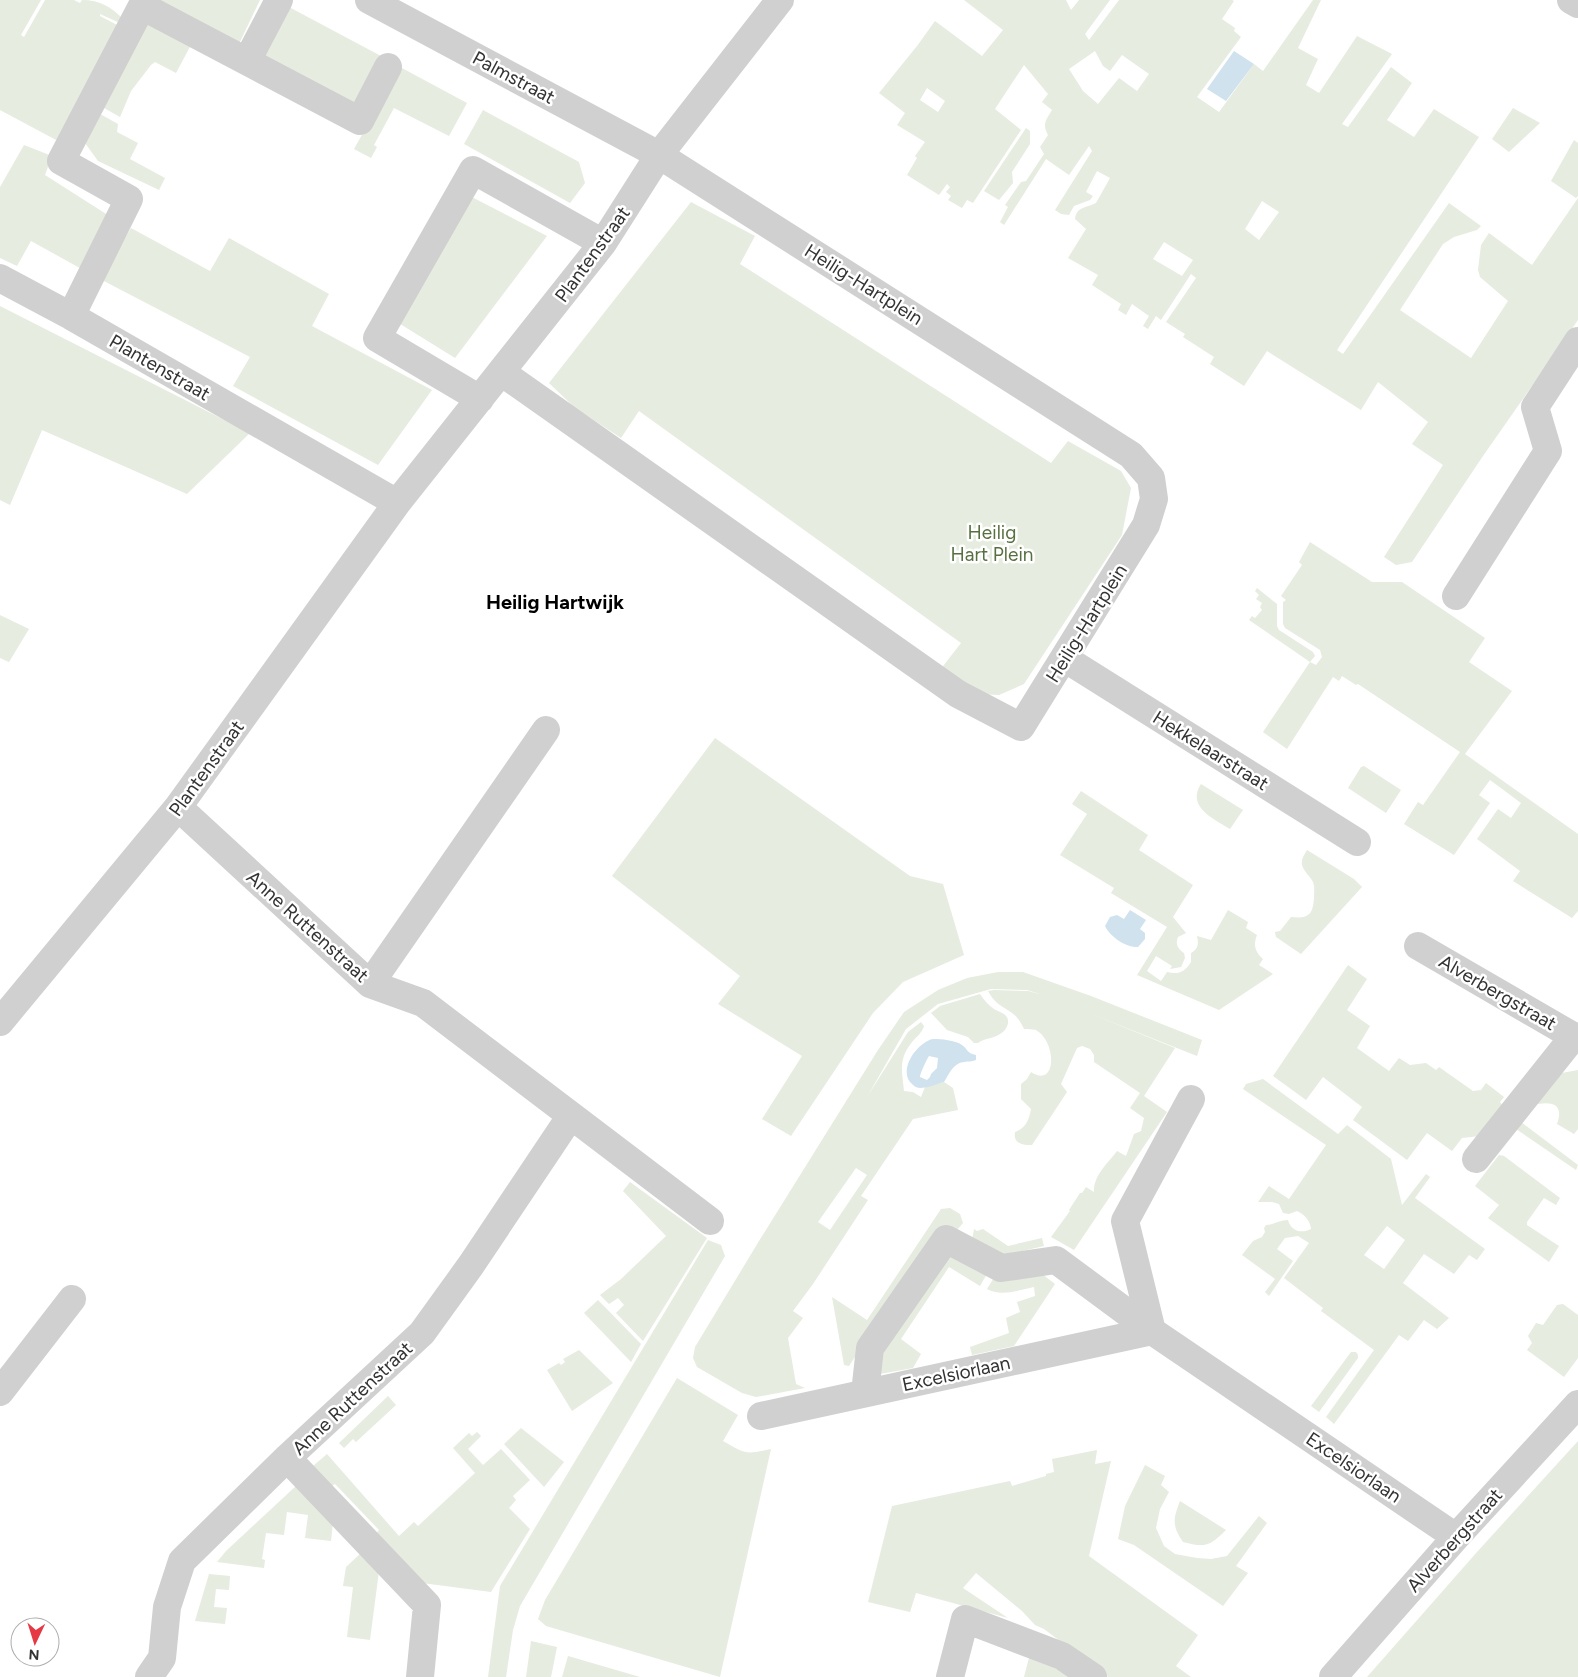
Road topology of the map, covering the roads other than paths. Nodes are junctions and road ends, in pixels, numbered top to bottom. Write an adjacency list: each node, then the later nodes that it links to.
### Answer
1 (279, 0): 7 (street)
2 (369, 0): 9 (street, Palmstraat)
3 (780, 0): 9 (street, Plantenstraat)
4 (1571, 0): 6 (street)
5 (144, 3): 7 (street); 12 (street)
6 (1578, 4)
7 (247, 61): 8 (street)
8 (388, 67)
9 (659, 155): 10 (street, Plantenstraat); 18 (street, Heilig-Hartplein)
10 (603, 244): 14 (street, Plantenstraat); 15 (street)
11 (0, 278): 12 (street, Plantenstraat)
12 (71, 316): 16 (street, Plantenstraat)
13 (1578, 341): 17 (street)
14 (501, 372): 15 (street, Plantenstraat); 18 (street, Heilig-Hartplein)
15 (480, 398): 16 (street, Plantenstraat)
16 (397, 503): 20 (street, Plantenstraat)
17 (1456, 596)
18 (1064, 658): 21 (street, Hekkelaarstraat)
19 (546, 730): 23 (street)
20 (178, 807): 23 (street, Anne Ruttenstraat); 24 (street, Plantenstraat)
21 (1357, 842)
22 (1418, 946): 25 (street, Alverbergstraat)
23 (370, 984): 27 (street, Anne Ruttenstraat)
24 (0, 1022)
25 (1576, 1038): 28 (street)
26 (1191, 1098): 31 (street)
27 (570, 1117): 29 (street, Anne Ruttenstraat); 36 (street, Anne Ruttenstraat)
28 (1476, 1159)
29 (710, 1221)
30 (72, 1299): 32 (street)
31 (1152, 1331): 33 (street, Excelsiorlaan); 33 (street); 37 (street, Excelsiorlaan)
32 (0, 1392)
33 (865, 1393): 35 (street, Excelsiorlaan)
34 (1578, 1404): 37 (street, Alverbergstraat)
35 (761, 1416)
36 (287, 1458): 38 (street, Anne Ruttenstraat); 39 (street)
37 (1456, 1537): 42 (street, Alverbergstraat)
38 (149, 1677)
39 (420, 1677)
40 (950, 1677): 41 (street)
41 (1093, 1677)
42 (1333, 1677)

